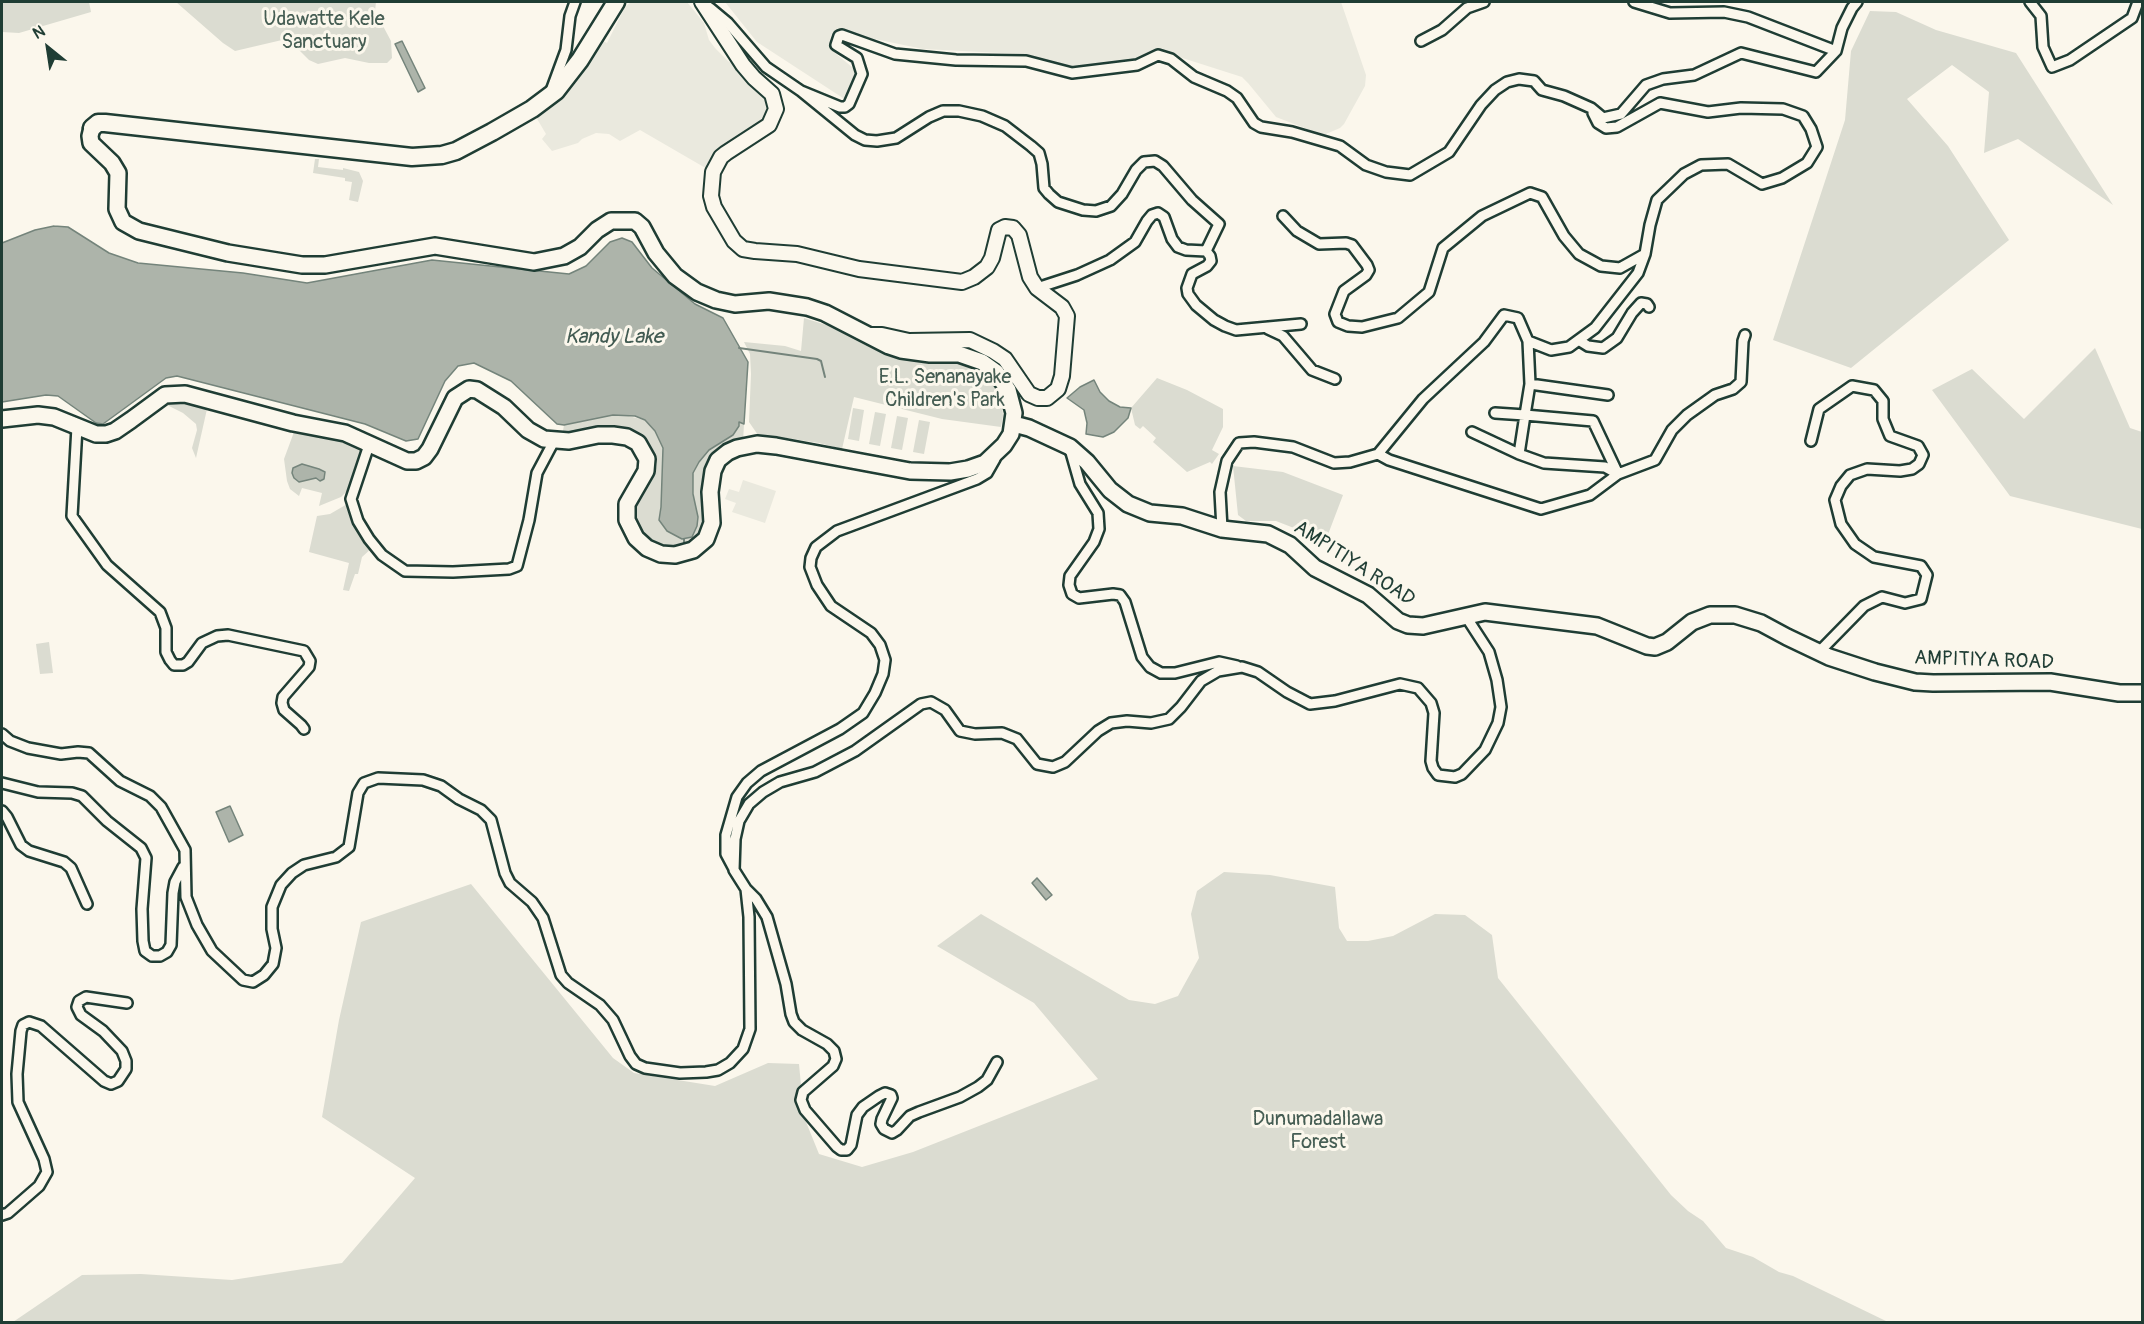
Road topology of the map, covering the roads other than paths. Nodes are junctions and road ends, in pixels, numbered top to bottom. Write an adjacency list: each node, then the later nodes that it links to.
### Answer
1 (575, 2): 12 (street)
2 (616, 2): 12 (highway)
3 (1484, 2): 9 (street)
4 (1634, 2): 10 (street)
5 (1857, 2): 10 (street)
6 (2030, 2): 7 (street)
7 (2138, 2)
8 (704, 3): 11 (street); 18 (main road)
9 (1421, 41)
10 (1836, 51): 13 (street)
11 (801, 91): 13 (street); 16 (street)
12 (550, 96): 14 (highway)
13 (1591, 108): 17 (street)
14 (92, 128): 22 (main road)
15 (1283, 216): 17 (street)
16 (1206, 251): 18 (street); 21 (street)
17 (1645, 254): 25 (street)
18 (1037, 288): 22 (main road)
19 (1649, 307): 25 (street)
20 (1301, 324): 21 (street)
21 (1265, 328): 26 (street)
22 (868, 335): 32 (main road)
23 (1745, 335): 42 (street)
24 (1528, 341): 25 (street); 27 (street); 40 (street)
25 (1580, 341)
26 (1335, 379)
27 (1530, 384): 28 (street); 30 (street)
28 (1608, 395)
29 (1495, 413): 30 (street)
30 (1525, 415): 41 (street); 42 (street)
31 (2, 419): 33 (main road)
32 (1014, 424): 38 (main road, AMPITIYA ROAD); 39 (main road)
33 (77, 427): 37 (main road); 48 (street)
34 (1472, 432): 41 (street)
35 (554, 441): 37 (main road); 37 (street); 39 (main road)
36 (1811, 441): 45 (street)
37 (369, 445)
38 (1070, 447): 43 (main road, AMPITIYA ROAD); 46 (street)
39 (1001, 449): 53 (street)
40 (1378, 453): 42 (street); 43 (street)
41 (1519, 454): 42 (street)
42 (1618, 474)
43 (1222, 529): 44 (main road, AMPITIYA ROAD)
44 (1465, 615): 45 (main road, AMPITIYA ROAD); 46 (street)
45 (1819, 652): 47 (main road, AMPITIYA ROAD)
46 (1242, 667): 53 (street)
47 (2142, 693)
48 (304, 729)
49 (2, 734): 52 (street)
50 (2, 783): 52 (street)
51 (2, 811): 55 (street)
52 (186, 862): 54 (street)
53 (734, 870): 54 (street)
54 (746, 889): 57 (street)
55 (87, 904)
56 (127, 1003): 58 (street)
57 (997, 1062)
58 (2, 1215)

